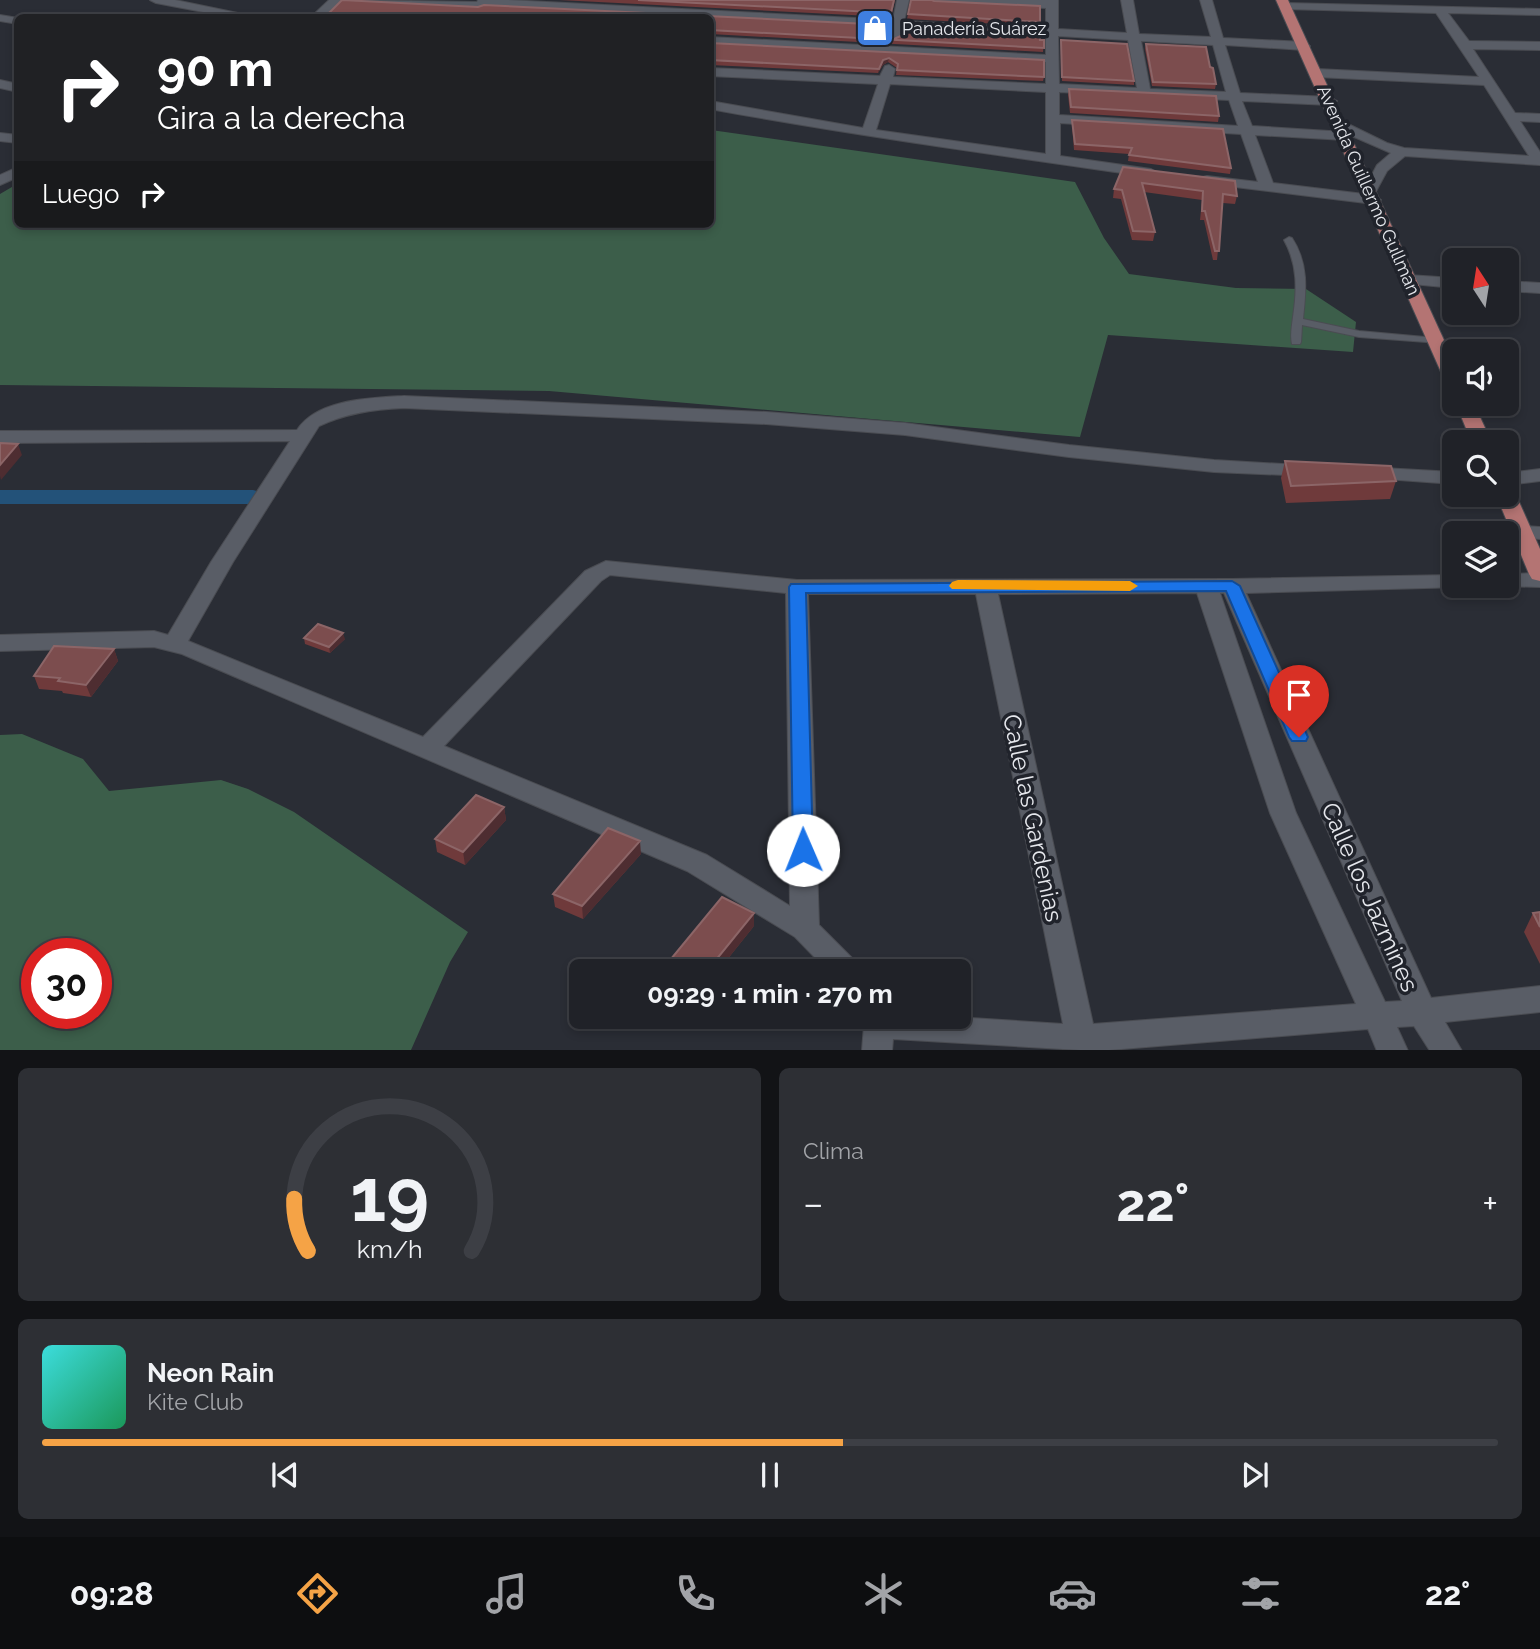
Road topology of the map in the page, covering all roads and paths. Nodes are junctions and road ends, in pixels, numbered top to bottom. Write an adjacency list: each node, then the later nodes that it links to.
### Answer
1 (156, 0): 15 (street)
2 (335, 0): 16 (street)
3 (348, 0): 8 (street)
4 (903, 0): 19 (street)
5 (934, 0): 9 (street)
6 (1127, 0): 21 (street)
7 (1206, 0): 23 (street)
8 (406, 2): 10 (street)
9 (1052, 2): 20 (street)
10 (482, 3): 17 (street)
11 (1284, 3): 13 (street); 25 (main road, Avenida Guillermo Gullman)
12 (1457, 5): 13 (street); 14 (street)
13 (1439, 9): 24 (street)
14 (1540, 12)
15 (235, 14)
16 (319, 14)
17 (669, 14)
18 (714, 16): 19 (street)
19 (898, 24): 20 (street); 27 (street)
20 (1053, 32): 21 (street); 28 (street)
21 (1134, 38): 23 (street); 34 (street)
22 (714, 41): 27 (street)
23 (1219, 42): 25 (street); 35 (street)
24 (1465, 45): 26 (street); 32 (street)
25 (1304, 46): 30 (main road, Avenida Guillermo Gullman)
26 (1540, 46)
27 (892, 50): 28 (street); 31 (street)
28 (1053, 59): 33 (street)
29 (714, 72): 31 (street)
30 (1317, 74): 32 (street); 36 (main road, Avenida Guillermo Gullman)
31 (887, 80): 33 (street); 43 (street)
32 (1488, 81): 38 (street)
33 (1054, 88): 34 (street); 40 (street)
34 (1144, 92): 35 (street)
35 (1234, 96): 36 (street); 41 (street)
36 (1330, 101): 42 (main road, Avenida Guillermo Gullman)
37 (714, 106): 43 (street)
38 (1510, 117): 39 (street); 46 (street)
39 (1540, 118)
40 (1053, 119): 41 (street); 45 (street)
41 (1245, 130): 42 (street); 49 (street)
42 (1343, 130): 44 (street); 50 (main road, Avenida Guillermo Gullman)
43 (868, 133): 45 (street)
44 (1403, 152): 46 (street); 50 (street)
45 (1053, 160): 47 (street)
46 (1540, 161)
47 (1170, 175)
48 (1198, 178): 49 (street)
49 (1267, 187): 50 (street)
50 (1372, 196): 52 (main road, Avenida Guillermo Gullman)
51 (1289, 240): 56 (lane)
52 (1408, 279): 53 (street); 57 (main road, Avenida Guillermo Gullman)
53 (1442, 281)
54 (1519, 287): 55 (street)
55 (1540, 288)
56 (1296, 321): 57 (lane); 58 (lane)
57 (1436, 341): 59 (main road, Avenida Guillermo Gullman)
58 (1296, 342)
59 (1442, 354)
60 (303, 436): 61 (street); 63 (street); 75 (street)
61 (0, 437)
62 (1540, 475): 64 (street)
63 (1442, 477)
64 (1519, 478)
65 (1514, 507): 66 (main road)
66 (1531, 533): 67 (main road)
67 (1540, 574)
68 (1540, 580): 69 (street)
69 (1519, 581)
70 (1442, 582): 72 (street)
71 (985, 585): 72 (street); 73 (street); 83 (street, Calle las Gardenias)
72 (1219, 586): 80 (street, Calle los Jazmines); 81 (street)
73 (797, 587): 76 (street); 77 (street)
74 (0, 643): 75 (street)
75 (175, 644): 76 (street)
76 (427, 748): 77 (street)
77 (805, 929): 78 (street)
78 (834, 959)
79 (1540, 999): 80 (street)
80 (1422, 1012): 81 (street); 85 (street, Calle los Jazmines)
81 (1376, 1016): 83 (street); 84 (street)
82 (878, 1031): 83 (street)
83 (1081, 1044)
84 (1393, 1050)
85 (1446, 1050)

